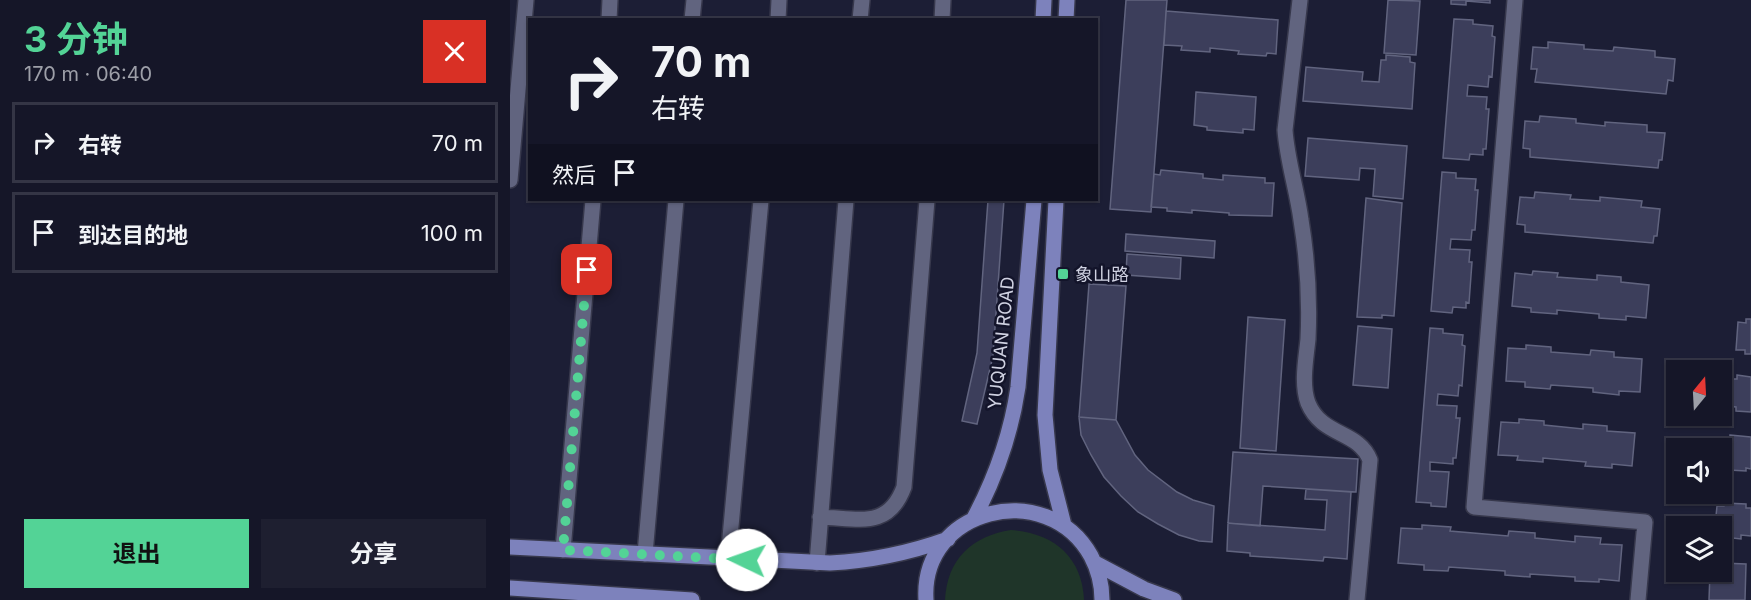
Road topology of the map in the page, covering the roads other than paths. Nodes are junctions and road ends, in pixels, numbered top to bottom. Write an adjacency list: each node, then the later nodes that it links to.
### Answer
1 (526, 0): 18 (street)
2 (610, 0): 11 (street)
3 (694, 0): 12 (street)
4 (779, 0): 13 (street)
5 (862, 0): 14 (street)
6 (943, 0): 15 (street)
7 (1044, 0): 16 (main road)
8 (1067, 0): 17 (main road)
9 (1300, 0): 43 (street)
10 (1515, 0): 44 (street)
11 (609, 18)
12 (692, 18)
13 (778, 18)
14 (860, 18)
15 (942, 18)
16 (1043, 18)
17 (1066, 18)
18 (525, 53): 19 (street)
19 (513, 101): 20 (street)
20 (510, 180)
21 (593, 201): 33 (street)
22 (676, 201): 34 (street)
23 (761, 201): 35 (street)
24 (846, 201): 28 (street)
25 (927, 201): 28 (street)
26 (1034, 201): 29 (main road, YUQUAN ROAD)
27 (1056, 201): 30 (main road)
28 (820, 517): 36 (street)
29 (973, 520): 30 (main road); 31 (main road)
30 (1064, 525): 37 (main road)
31 (948, 539): 36 (main road); 40 (main road)
32 (510, 547): 33 (main road)
33 (563, 550): 34 (main road)
34 (645, 554): 35 (main road)
35 (728, 559): 36 (main road)
36 (817, 563)
37 (1095, 563): 41 (main road); 42 (main road)
38 (510, 588): 39 (main road)
39 (692, 600)
40 (926, 600)
41 (1101, 600)
42 (1174, 600)
43 (1357, 600)
44 (1638, 600)

